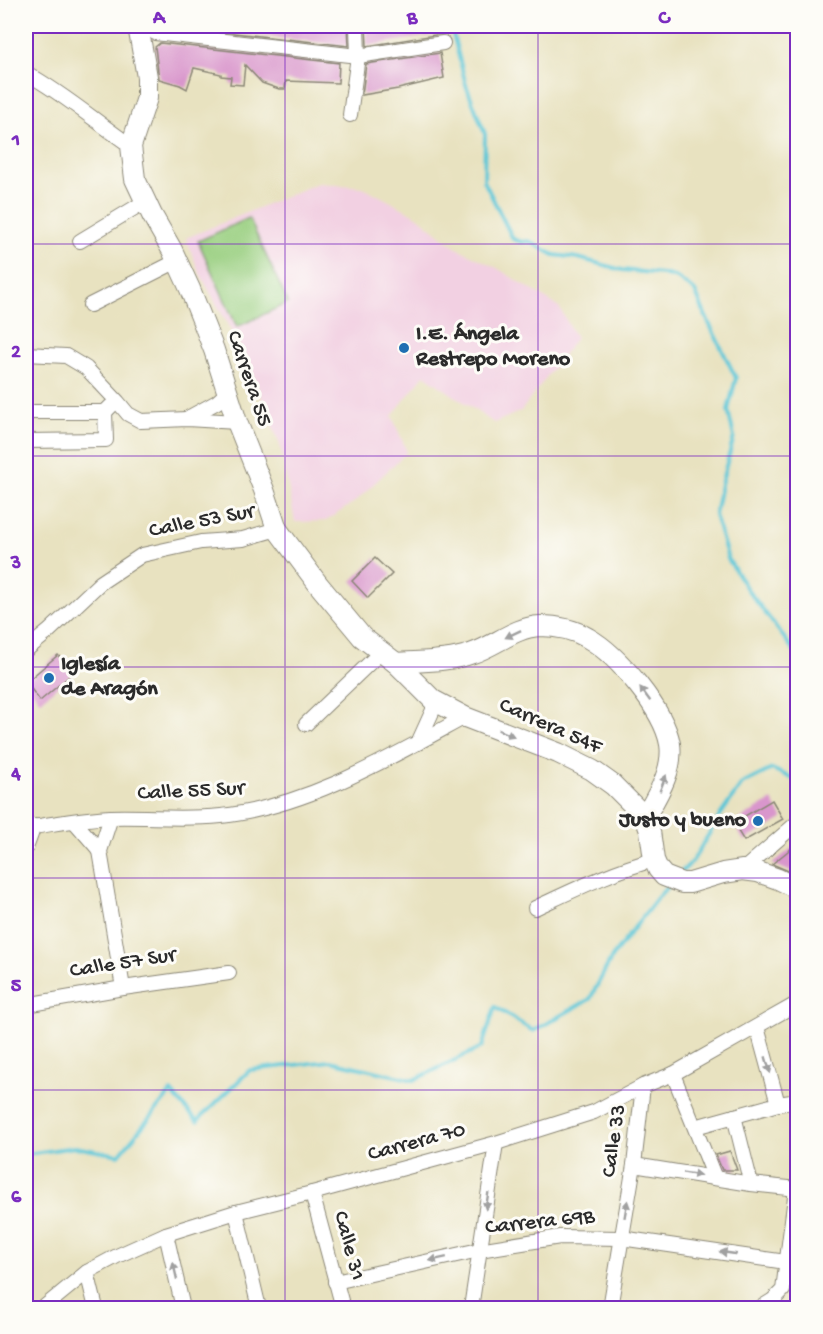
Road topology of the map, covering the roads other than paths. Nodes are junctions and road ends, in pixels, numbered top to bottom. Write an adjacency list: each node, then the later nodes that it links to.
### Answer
1 (357, 26): 4 (street)
2 (151, 28): 4 (street); 7 (main road, Carrera 55)
3 (443, 43): 4 (street)
4 (358, 56): 6 (street)
5 (26, 73): 7 (street)
6 (350, 115)
7 (131, 146): 8 (main road, Carrera 55)
8 (146, 201): 9 (street); 10 (main road, Carrera 55)
9 (80, 241)
10 (177, 261): 11 (street); 13 (main road, Carrera 55)
11 (90, 305)
12 (26, 354): 14 (street)
13 (227, 393): 17 (street); 18 (main road, Carrera 55)
14 (118, 402): 16 (street); 17 (street)
15 (26, 412): 16 (street)
16 (105, 412): 19 (street)
17 (187, 419): 18 (street)
18 (237, 422): 20 (main road, Carrera 55)
19 (26, 441)
20 (277, 529): 21 (street, Calle 53 Sur); 22 (main road, Carrera 55)
21 (26, 650)
22 (388, 657): 23 (main road, Carrera 55); 25 (street); 28 (main road, one-way to 22)
23 (433, 700): 24 (main road, Carrera 54F); 26 (street)
24 (465, 717): 26 (street, Calle 55 Sur); 28 (main road, Carrera 54F, one-way to 28)
25 (306, 724)
26 (418, 742): 27 (street, Calle 55 Sur)
27 (111, 817): 29 (street, Calle 55 Sur); 33 (street)
28 (645, 817): 35 (main road)
29 (74, 821): 31 (street, Calle 55 Sur); 33 (street)
30 (798, 822): 34 (street)
31 (30, 827): 32 (street)
32 (26, 848)
33 (100, 851): 39 (street)
34 (743, 870): 35 (main road); 36 (main road)
35 (667, 873): 37 (street)
36 (798, 889)
37 (535, 908)
38 (229, 973): 39 (street, Calle 57 Sur)
39 (123, 988): 41 (street, Calle 57 Sur)
40 (798, 1003): 42 (street, Carrera 70)
41 (26, 1005)
42 (757, 1027): 43 (street, Carrera 70); 46 (street, one-way to 46)
43 (673, 1074): 44 (street, Carrera 70); 48 (street)
44 (643, 1086): 49 (street, Carrera 70); 50 (street, Calle 33)
45 (798, 1101): 46 (street)
46 (778, 1104): 47 (street)
47 (734, 1116): 48 (street); 52 (street)
48 (695, 1127): 51 (street)
49 (496, 1143): 54 (street, Carrera 70); 58 (street, one-way to 58)
50 (634, 1165): 51 (street, one-way to 51); 57 (street, Calle 33, one-way to 50)
51 (715, 1178): 52 (street)
52 (751, 1184): 53 (street)
53 (797, 1189): 59 (street)
54 (312, 1194): 55 (street, Carrera 70); 61 (street, Calle 31)
55 (236, 1212): 56 (street, Carrera 70); 65 (street)
56 (166, 1234): 60 (street, Carrera 70); 64 (street, one-way to 56)
57 (621, 1238): 58 (street, Carrera 69B); 59 (street, Carrera 69B, one-way to 57); 68 (street, Calle 33)
58 (479, 1250): 61 (street, Carrera 69B, one-way to 61); 67 (street)
59 (786, 1262): 69 (street)
60 (87, 1272): 62 (street, Carrera 70); 63 (street)
61 (335, 1282): 66 (street, Calle 31)
62 (43, 1308)
63 (96, 1308)
64 (183, 1308)
65 (259, 1308)
66 (343, 1308)
67 (471, 1308)
68 (610, 1308)
69 (760, 1308)

